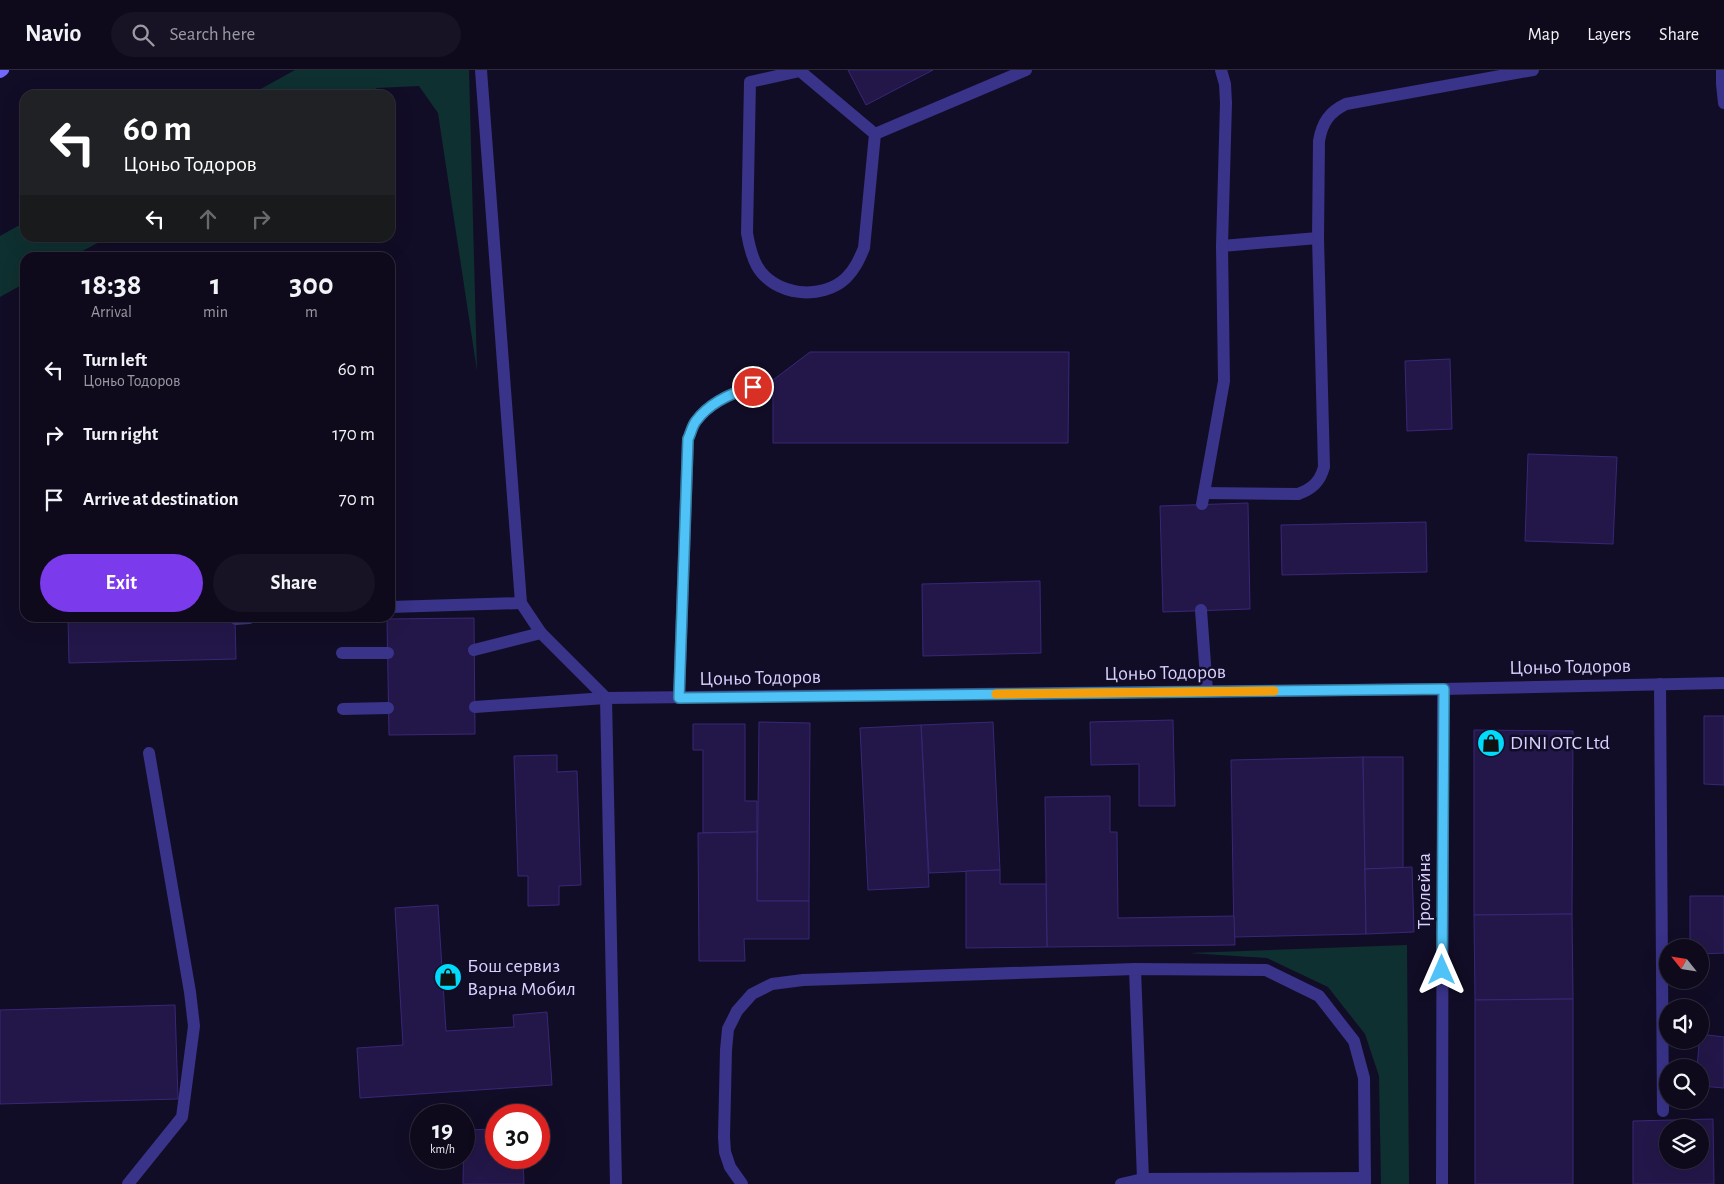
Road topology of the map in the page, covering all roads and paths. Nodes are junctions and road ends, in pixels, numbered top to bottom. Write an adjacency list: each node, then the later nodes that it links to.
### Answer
1 (3, 70): 7 (main road)
2 (481, 70): 13 (street)
3 (1026, 70): 9 (street)
4 (1221, 70): 11 (street)
5 (1533, 70): 10 (street)
6 (1722, 70): 8 (street)
7 (0, 72)
8 (1724, 103)
9 (875, 134): 9 (street)
10 (1318, 238): 11 (street); 11 (street)
11 (1222, 246)
12 (753, 387): 25 (street)
13 (521, 603): 14 (street); 16 (street)
14 (395, 607)
15 (1201, 610): 23 (street)
16 (541, 633): 17 (street); 24 (street)
17 (474, 650)
18 (342, 652): 19 (street)
19 (388, 653)
20 (1724, 683): 21 (street, Цоньо Тодоров)
21 (1660, 684): 22 (street, Цоньо Тодоров); 31 (street)
22 (1444, 689): 23 (street, Цоньо Тодоров); 38 (street, Тролейна)
23 (1207, 691): 25 (street, Цоньо Тодоров)
24 (606, 698): 25 (street, Цоньо Тодоров); 26 (street, Цоньо Тодоров); 35 (street)
25 (679, 698)
26 (475, 706)
27 (388, 708): 28 (street)
28 (343, 709)
29 (149, 753): 34 (street)
30 (1135, 969): 32 (street); 33 (street); 36 (street)
31 (1663, 1111)
32 (1143, 1179): 33 (street); 37 (street)
33 (1365, 1181)
34 (128, 1184)
35 (616, 1184)
36 (742, 1184)
37 (1121, 1184)
38 (1442, 1184)

